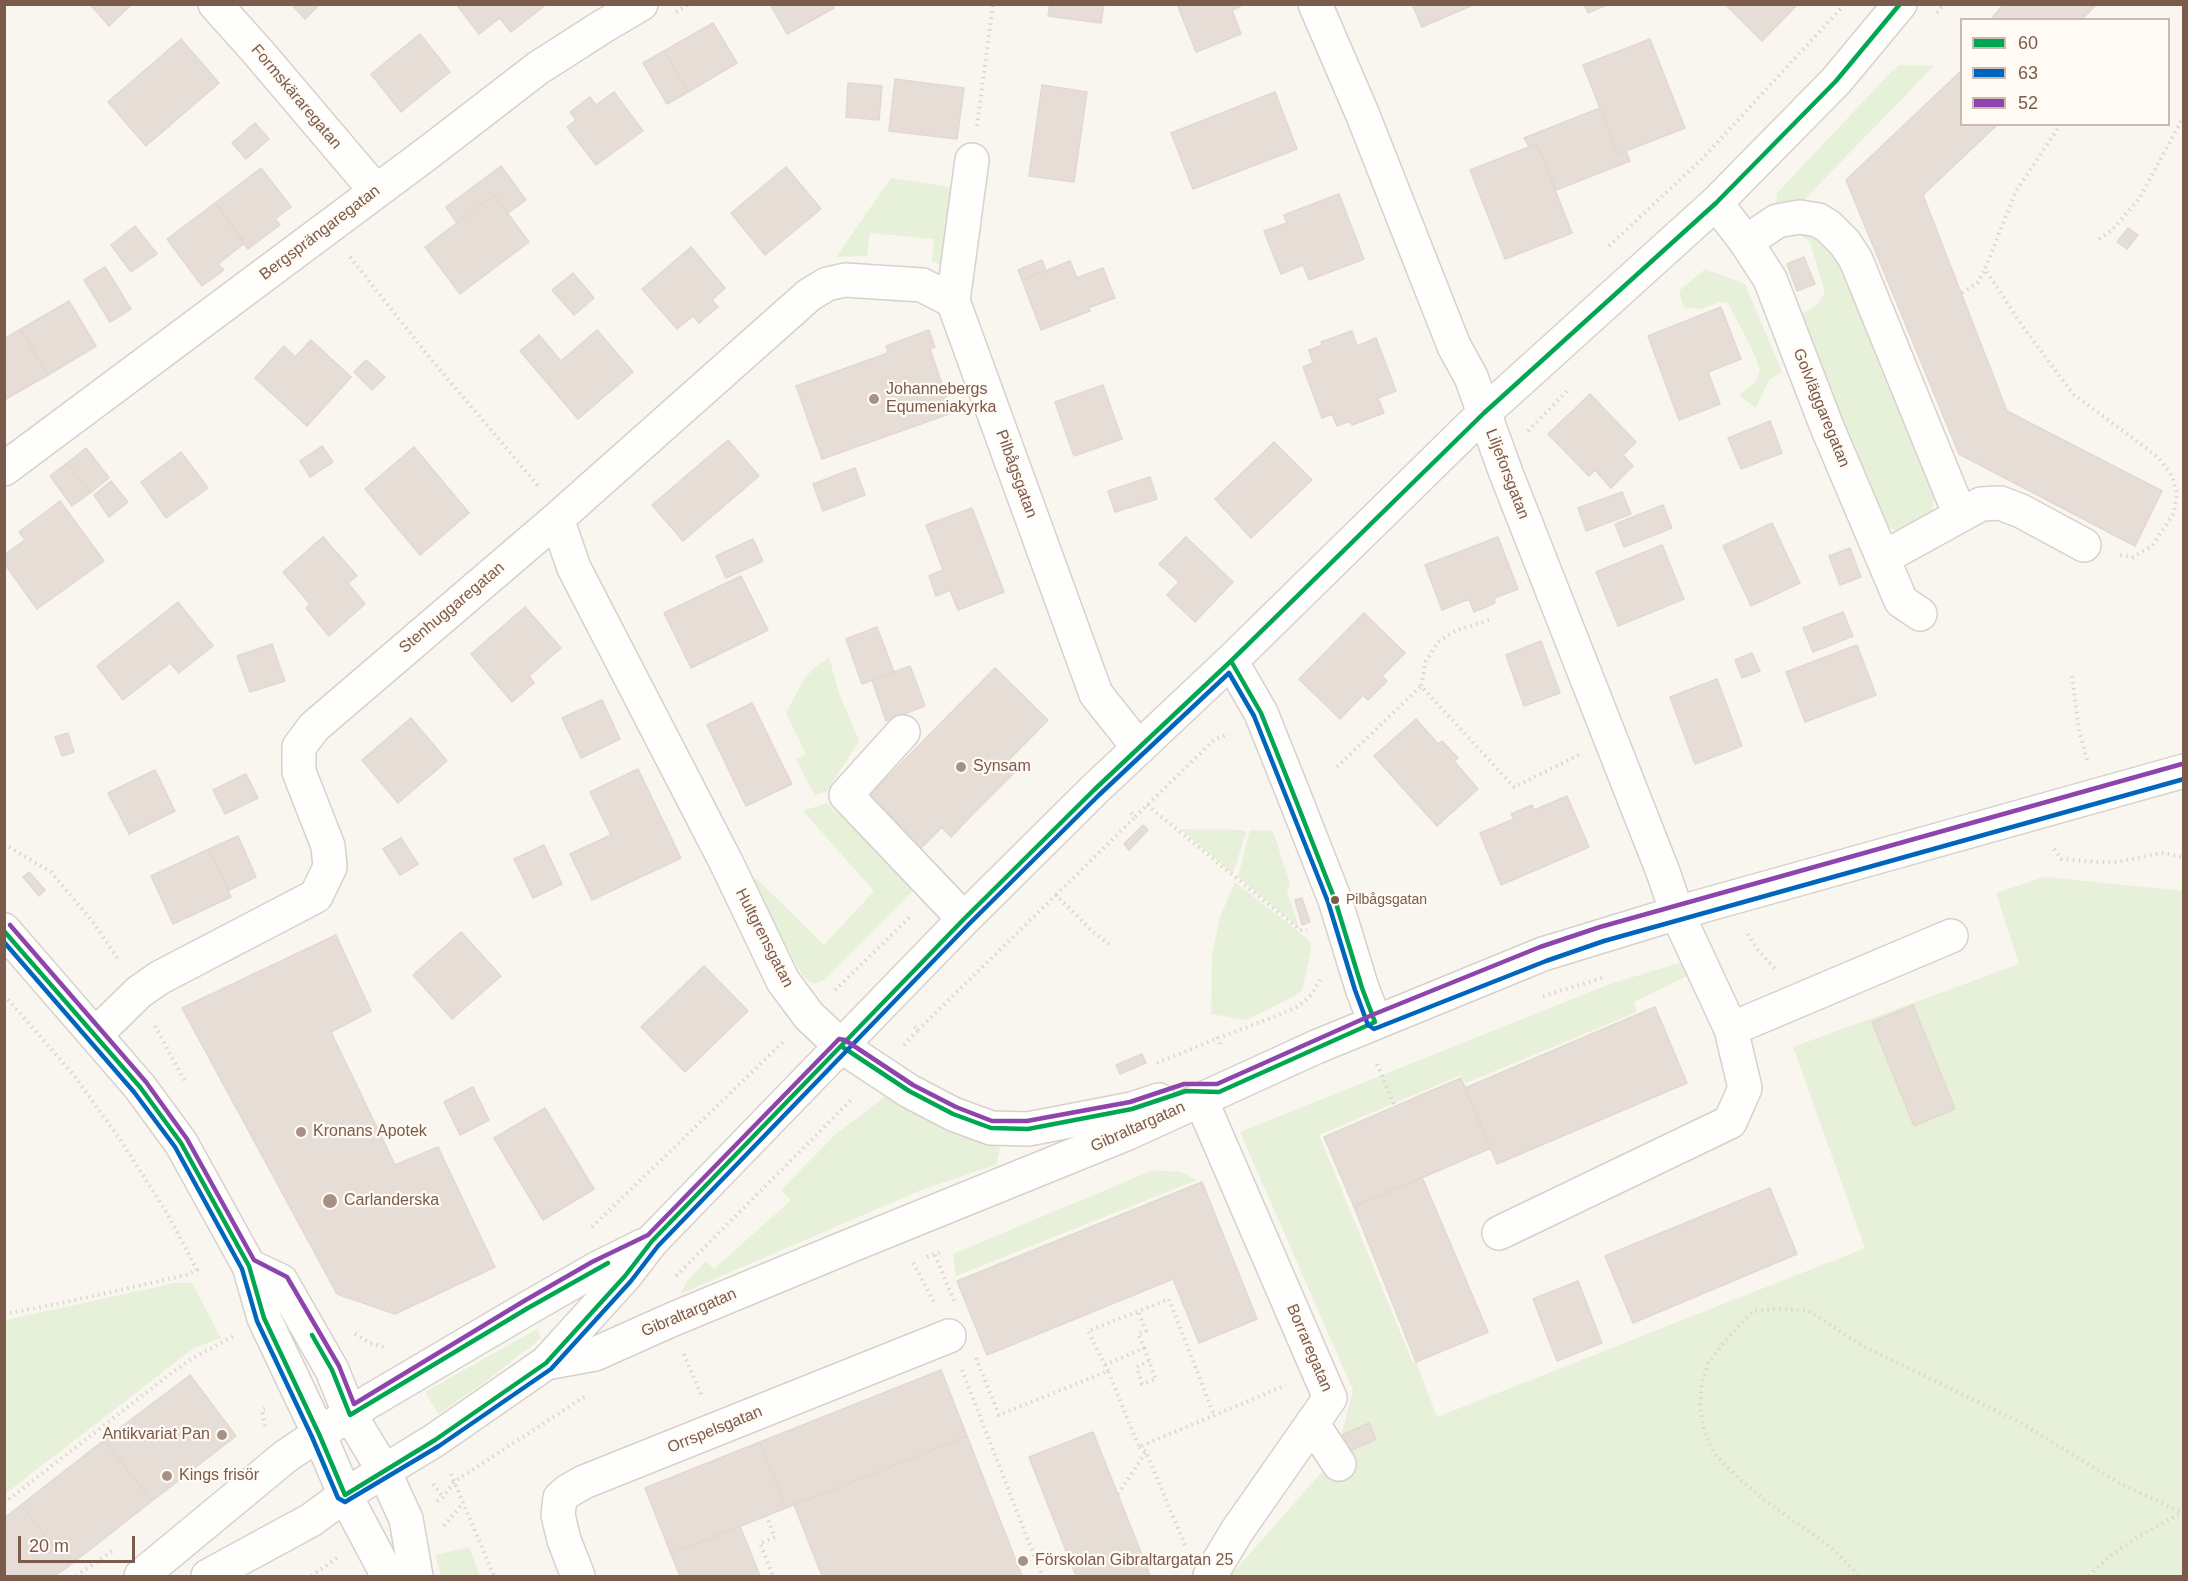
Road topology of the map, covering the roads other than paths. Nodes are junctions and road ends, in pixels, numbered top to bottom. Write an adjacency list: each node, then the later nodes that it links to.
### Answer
1 (215, 4): 6 (street, Formskäraregatan)
2 (641, 4): 6 (street, Bergsprängaregatan)
3 (1315, 4): 10 (street, Liljeforsgatan)
4 (1900, 4): 7 (street)
5 (972, 160): 9 (street, Pilbågsgatan)
6 (376, 191): 11 (street, Bergsprängaregatan)
7 (1716, 203): 8 (street, Golvläggaregatan); 10 (street)
8 (1746, 242): 12 (street); 15 (street, Golvläggaregatan)
9 (953, 301): 13 (street, Stenhuggaregatan); 19 (street, Pilbågsgatan)
10 (1484, 413): 17 (street); 21 (street, Liljeforsgatan)
11 (4, 469)
12 (1960, 515): 14 (street); 15 (street)
13 (560, 516): 27 (street, Stenhuggaregatan); 28 (street, Hultgrensgatan)
14 (2084, 545)
15 (1883, 558): 16 (street, Golvläggaregatan)
16 (1920, 614)
17 (1231, 661): 19 (street); 25 (street)
18 (903, 732): 22 (street)
19 (1139, 748): 22 (street)
20 (2184, 771): 21 (street, Gibraltargatan)
21 (1677, 913): 25 (street, Gibraltargatan); 26 (street, Liljeforsgatan)
22 (964, 919): 28 (street)
23 (4, 930): 27 (street)
24 (1952, 936): 26 (street)
25 (1375, 1022): 29 (street, Gibraltargatan)
26 (1731, 1029): 30 (street, Liljeforsgatan)
27 (96, 1034): 32 (street)
28 (841, 1046): 29 (street, Hultgrensgatan); 31 (street)
29 (1210, 1096): 34 (street, Gibraltargatan); 36 (street, Borraregatan)
30 (1499, 1233)
31 (652, 1241): 34 (street, Gibraltargatan); 35 (street)
32 (249, 1266): 35 (street); 37 (street)
33 (960, 1339): 45 (street, Orrspelsgatan)
34 (546, 1363): 39 (street, Gibraltargatan)
35 (350, 1415): 37 (street); 39 (street)
36 (1312, 1423): 38 (street); 46 (street, Borraregatan)
37 (319, 1434): 40 (street); 41 (street)
38 (1339, 1464)
39 (384, 1471): 40 (street, Gibraltargatan); 44 (street)
40 (345, 1495): 42 (street, Gibraltargatan); 43 (street)
41 (141, 1576)
42 (208, 1576)
43 (388, 1576)
44 (416, 1576)
45 (578, 1576)
46 (1210, 1576)

